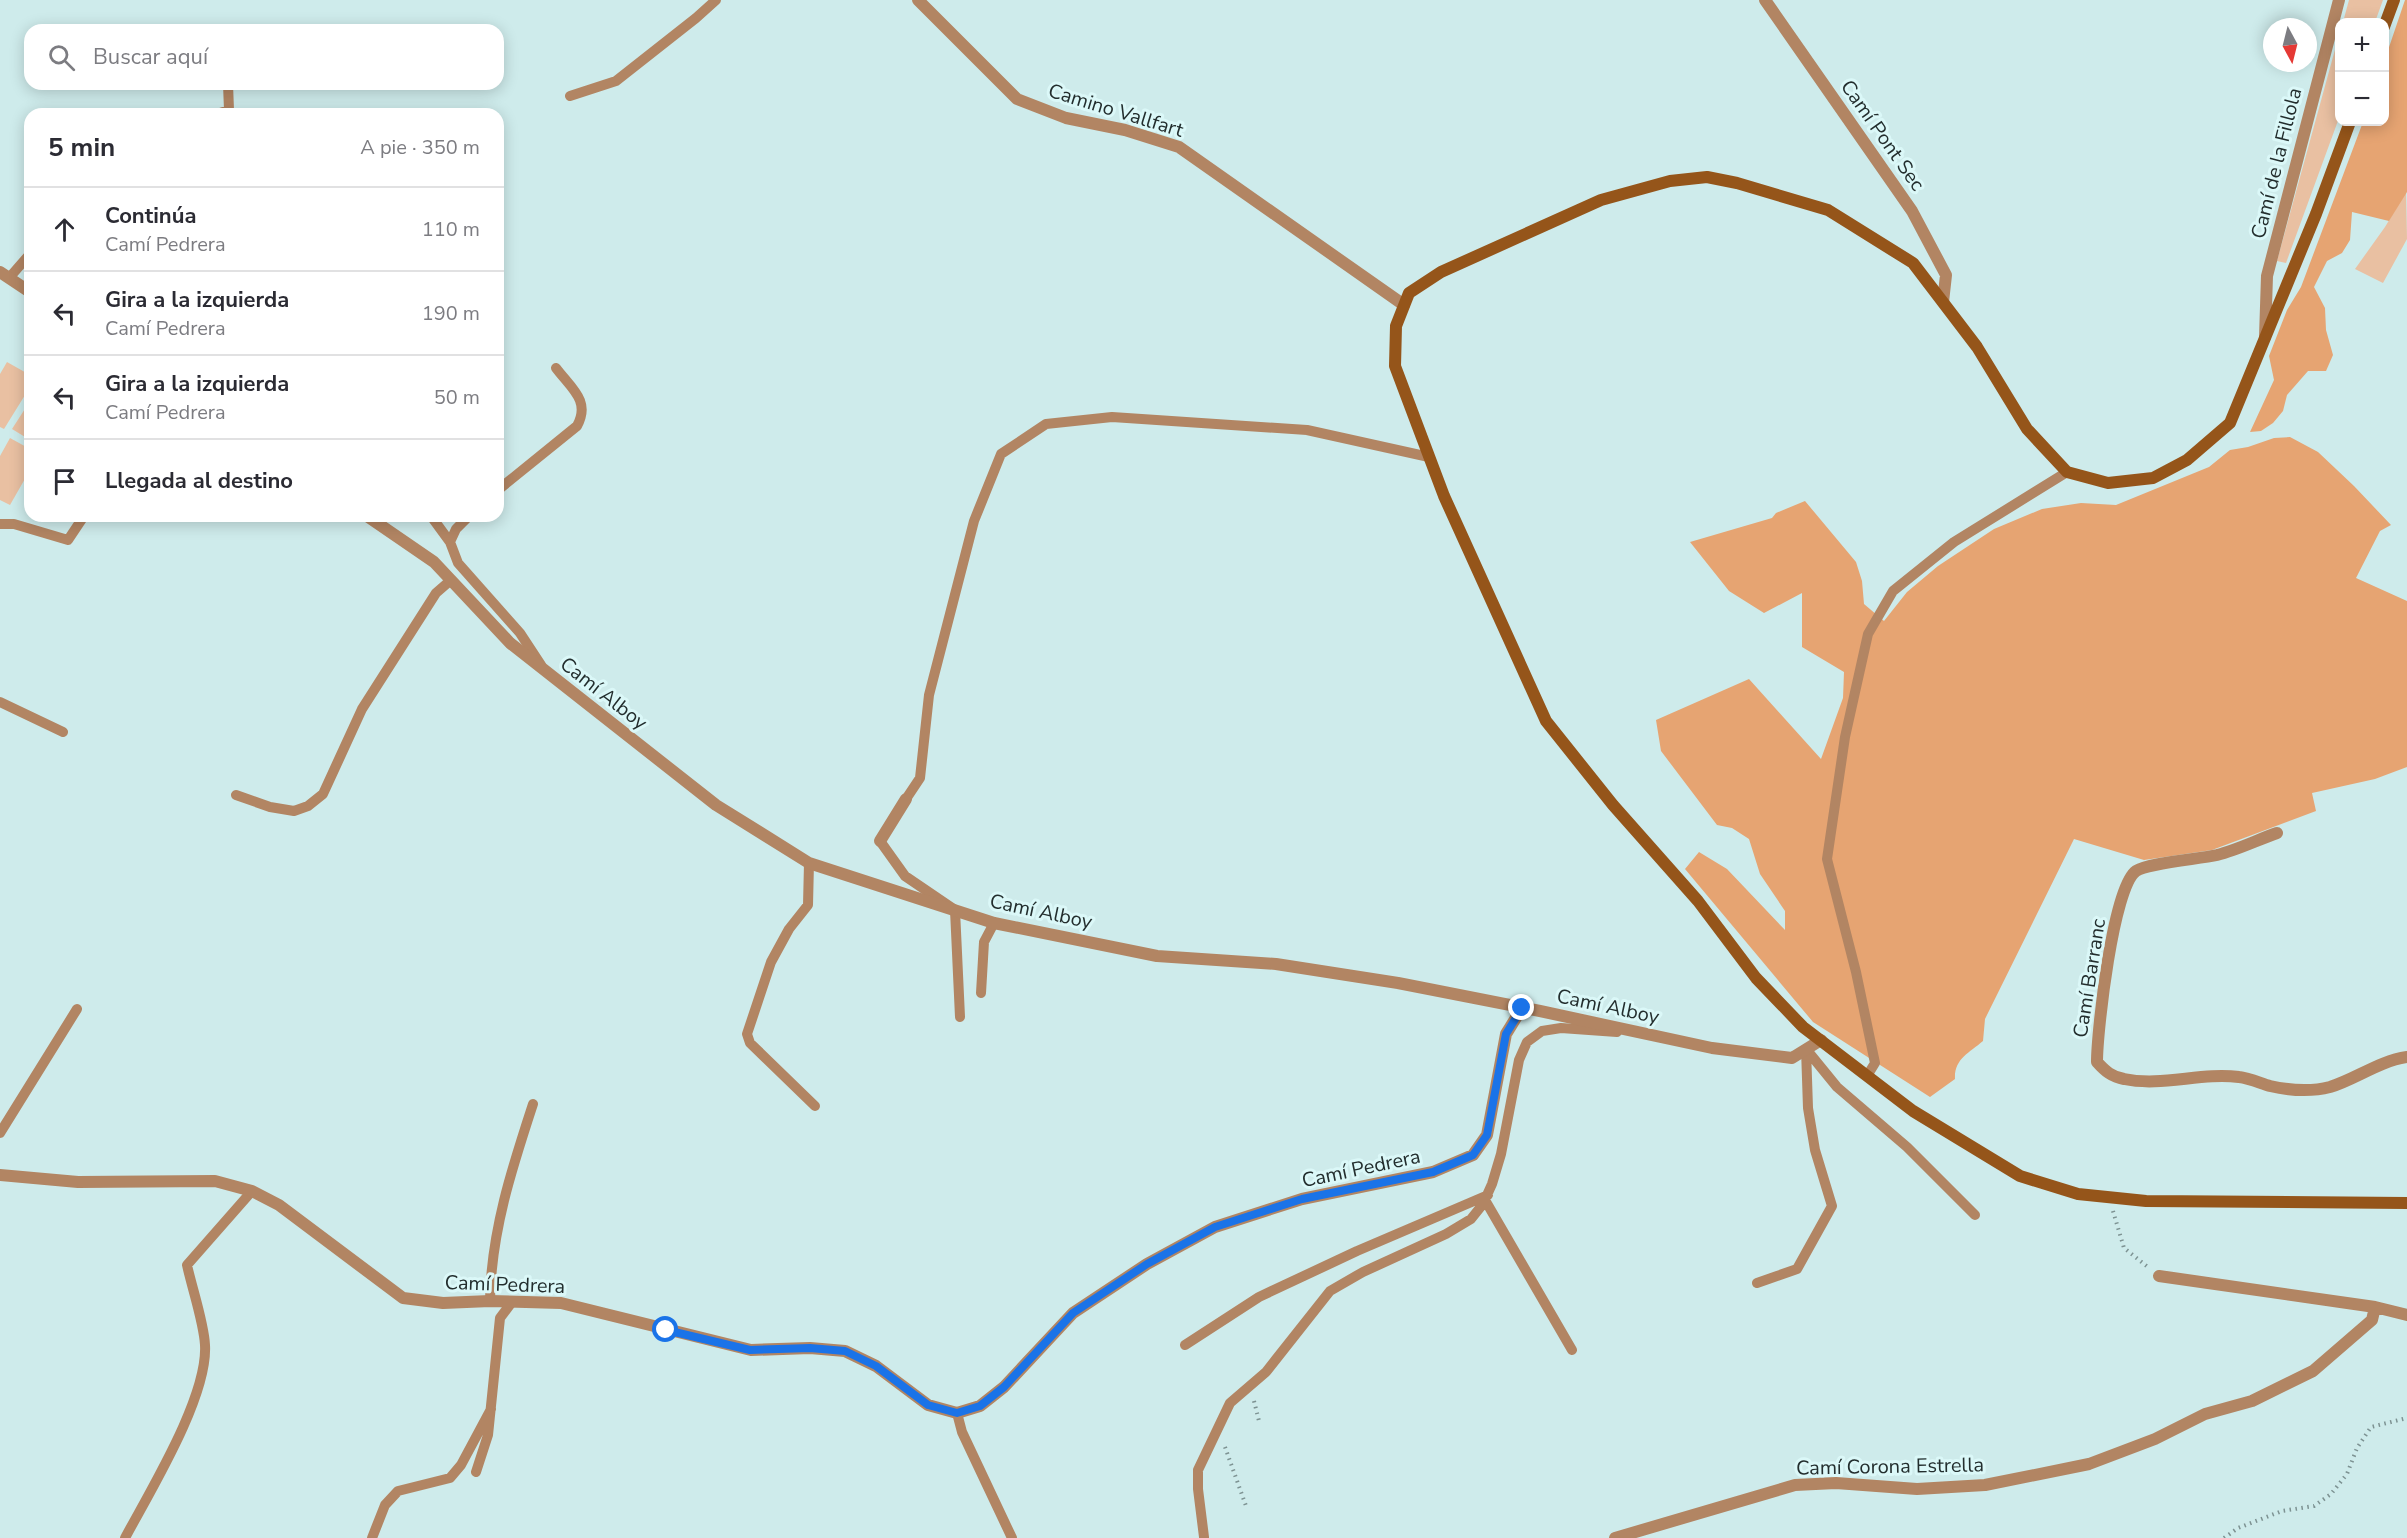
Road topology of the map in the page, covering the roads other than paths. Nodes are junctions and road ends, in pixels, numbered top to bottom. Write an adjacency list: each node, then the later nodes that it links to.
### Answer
1 (716, 0): 8 (lane)
2 (918, 0): 15 (street, Camino Vallfart)
3 (1765, 0): 14 (street, Camí Pont Sec)
4 (2339, 0): 16 (street, Camí de la Fillola)
5 (2394, 0): 6 (main road)
6 (2388, 18)
7 (228, 90): 9 (lane)
8 (570, 96)
9 (229, 108)
10 (2349, 126): 16 (main road)
11 (24, 259): 12 (lane)
12 (4, 275): 13 (street)
13 (24, 288)
14 (1942, 302): 15 (main road); 19 (main road)
15 (1404, 305): 18 (main road)
16 (2265, 338): 19 (main road)
17 (556, 368): 20 (lane)
18 (1429, 457): 32 (lane); 43 (main road)
19 (2067, 472): 46 (lane)
20 (504, 485)
21 (80, 522): 25 (lane)
22 (376, 522): 27 (street, Camí Alboy)
23 (435, 522): 26 (lane)
24 (462, 522): 26 (lane)
25 (0, 524)
26 (450, 542): 28 (lane)
27 (452, 580): 28 (street, Camí Alboy); 31 (lane)
28 (544, 670): 35 (street, Camí Alboy)
29 (0, 702): 30 (lane)
30 (63, 732)
31 (236, 795)
32 (906, 799): 34 (street)
33 (2277, 833): 45 (street, Camí Barranc)
34 (880, 841): 36 (lane)
35 (809, 863): 36 (street, Camí Alboy); 48 (lane)
36 (955, 910): 37 (street, Camí Alboy); 41 (lane)
37 (994, 923): 38 (lane); 39 (street, Camí Alboy)
38 (981, 993)
39 (1522, 1008): 42 (street, Camí Alboy); 64 (street, Camí Pedrera)
40 (77, 1009): 49 (lane)
41 (960, 1017)
42 (1642, 1033): 44 (street, Camí Alboy); 52 (lane)
43 (1821, 1040): 44 (street, Camí Alboy); 46 (main road)
44 (1806, 1049): 54 (lane); 56 (lane)
45 (2407, 1057)
46 (1867, 1076): 53 (main road)
47 (533, 1104): 57 (lane)
48 (814, 1106)
49 (0, 1133)
50 (0, 1175): 51 (street, Camí Pedrera)
51 (252, 1191): 57 (street, Camí Pedrera); 67 (lane)
52 (1486, 1198): 61 (lane); 62 (lane); 66 (lane)
53 (2407, 1203)
54 (1975, 1215)
55 (2159, 1276): 59 (street)
56 (1757, 1283)
57 (489, 1301): 58 (street, Camí Pedrera)
58 (512, 1302): 63 (lane); 64 (street, Camí Pedrera)
59 (2375, 1307): 60 (street); 70 (street, Camí Corona Estrella)
60 (2407, 1315)
61 (1185, 1345)
62 (1572, 1350)
63 (491, 1409): 65 (lane); 68 (lane)
64 (957, 1413): 69 (lane)
65 (476, 1472)
66 (1204, 1537)
67 (125, 1538)
68 (372, 1538)
69 (1012, 1538)
70 (1615, 1538)

